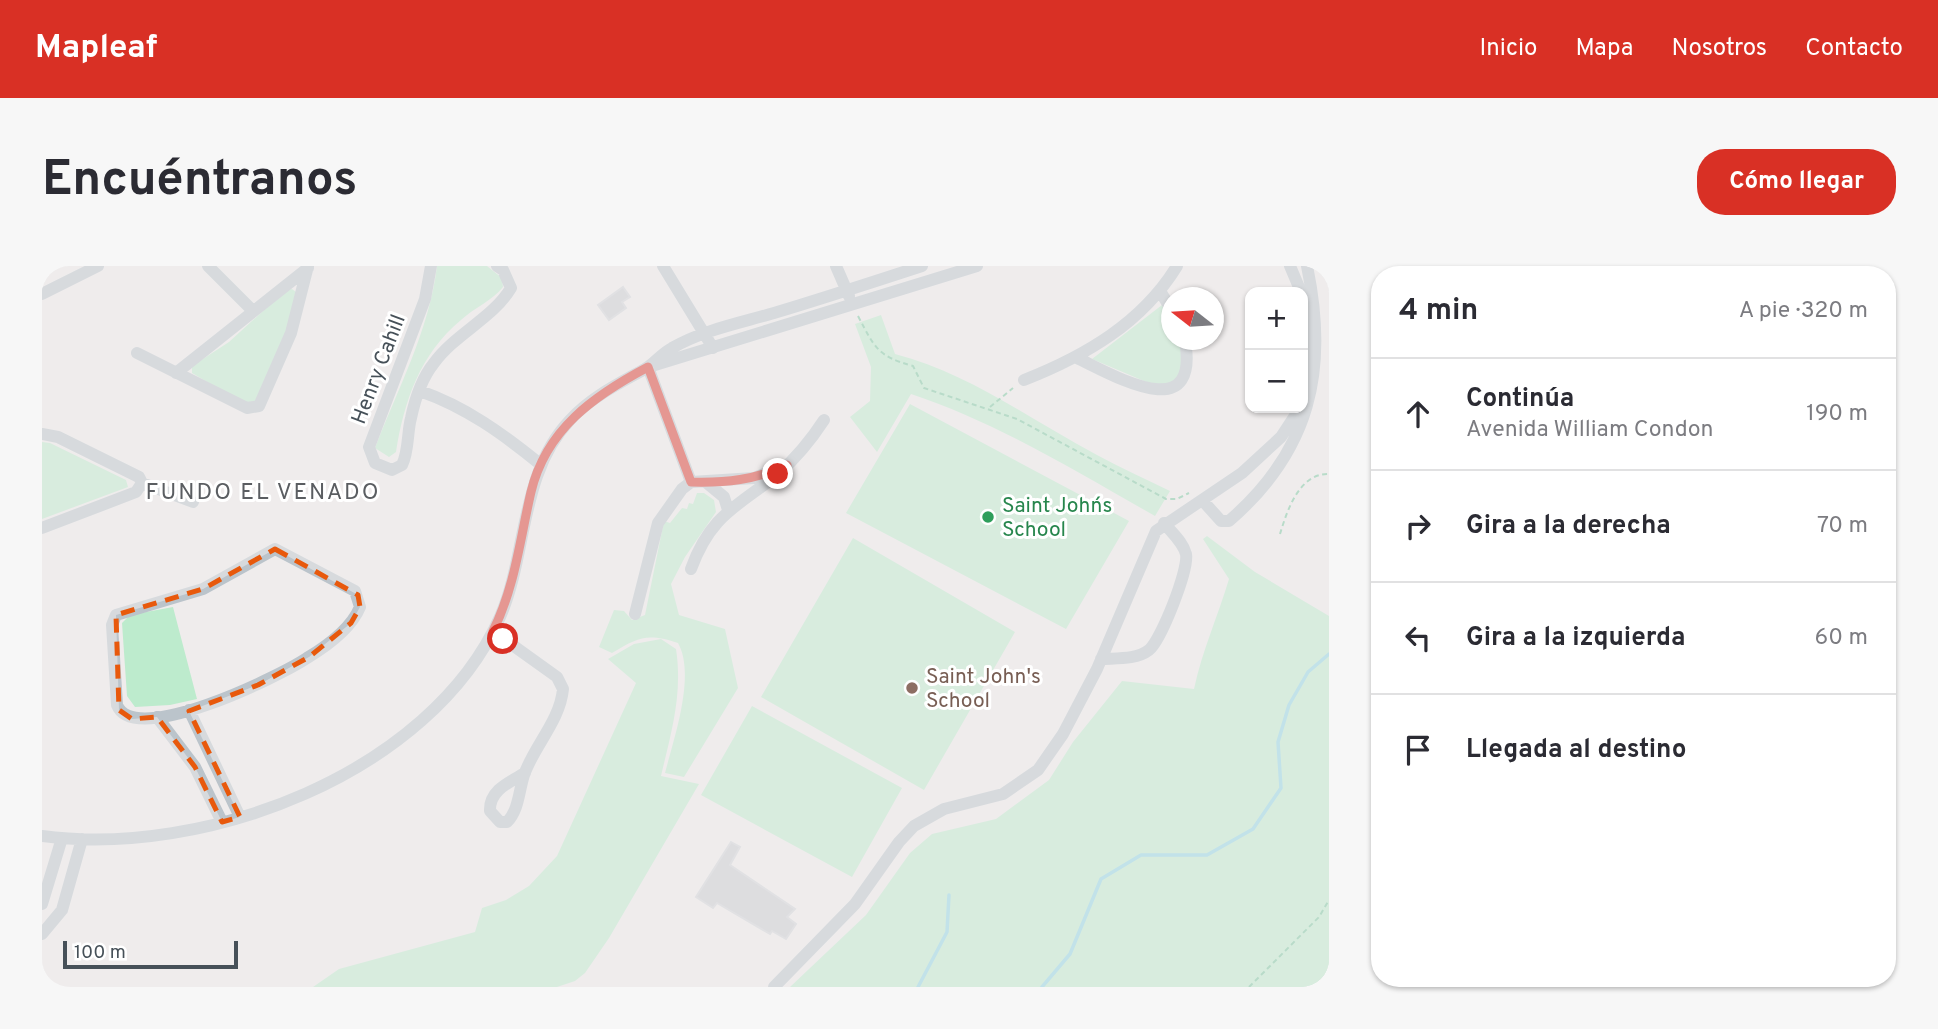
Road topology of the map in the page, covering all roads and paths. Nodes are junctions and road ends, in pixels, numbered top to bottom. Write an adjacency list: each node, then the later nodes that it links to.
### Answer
1 (98, 266): 16 (street)
2 (208, 266): 18 (street)
3 (431, 266): 29 (street, Henry Cahill)
4 (497, 266): 29 (street, Henry Cahill)
5 (663, 266): 20 (street)
6 (836, 266): 14 (street)
7 (922, 266): 14 (street)
8 (977, 266): 17 (street)
9 (1177, 266): 15 (street)
10 (1290, 266): 13 (street)
11 (1307, 266): 40 (street)
12 (308, 267): 18 (street); 27 (street)
13 (1299, 287)
14 (847, 291): 17 (street); 20 (street)
15 (1160, 291): 24 (street)
16 (42, 294)
17 (854, 306): 21 (street); 30 (path)
18 (253, 311): 27 (street)
19 (1308, 327): 26 (street)
20 (705, 333): 21 (street); 25 (street)
21 (713, 348): 25 (street)
22 (1186, 350): 24 (street)
23 (137, 353): 27 (street)
24 (1077, 358): 28 (street)
25 (648, 367): 34 (street); 37 (street)
26 (1308, 372)
27 (176, 373)
28 (1024, 380): 30 (path)
29 (420, 391): 34 (street)
30 (989, 408): 40 (path)
31 (1297, 413): 40 (street)
32 (824, 420): 35 (street)
33 (42, 434): 38 (street)
34 (540, 464): 48 (street)
35 (787, 465): 39 (street); 42 (street)
36 (1329, 474): 45 (path)
37 (691, 482): 39 (street); 47 (street)
38 (142, 483): 41 (street); 44 (street)
39 (707, 483): 42 (street)
40 (1200, 496): 43 (street)
41 (193, 502)
42 (728, 510): 46 (street)
43 (1164, 523): 49 (street); 49 (street)
44 (42, 528)
45 (1280, 534)
46 (691, 569)
47 (635, 614)
48 (493, 631): 52 (street); 53 (street)
49 (1101, 659): 61 (street)
50 (189, 710): 51 (street); 51 (street); 53 (street)
51 (157, 717): 54 (street)
52 (525, 773)
53 (240, 817): 54 (street)
54 (222, 822): 57 (street)
55 (42, 835): 56 (street)
56 (62, 838): 57 (street); 59 (street)
57 (82, 839): 60 (street)
58 (1329, 900): 62 (path)
59 (42, 904)
60 (42, 933)
61 (774, 987)
62 (1249, 987)

